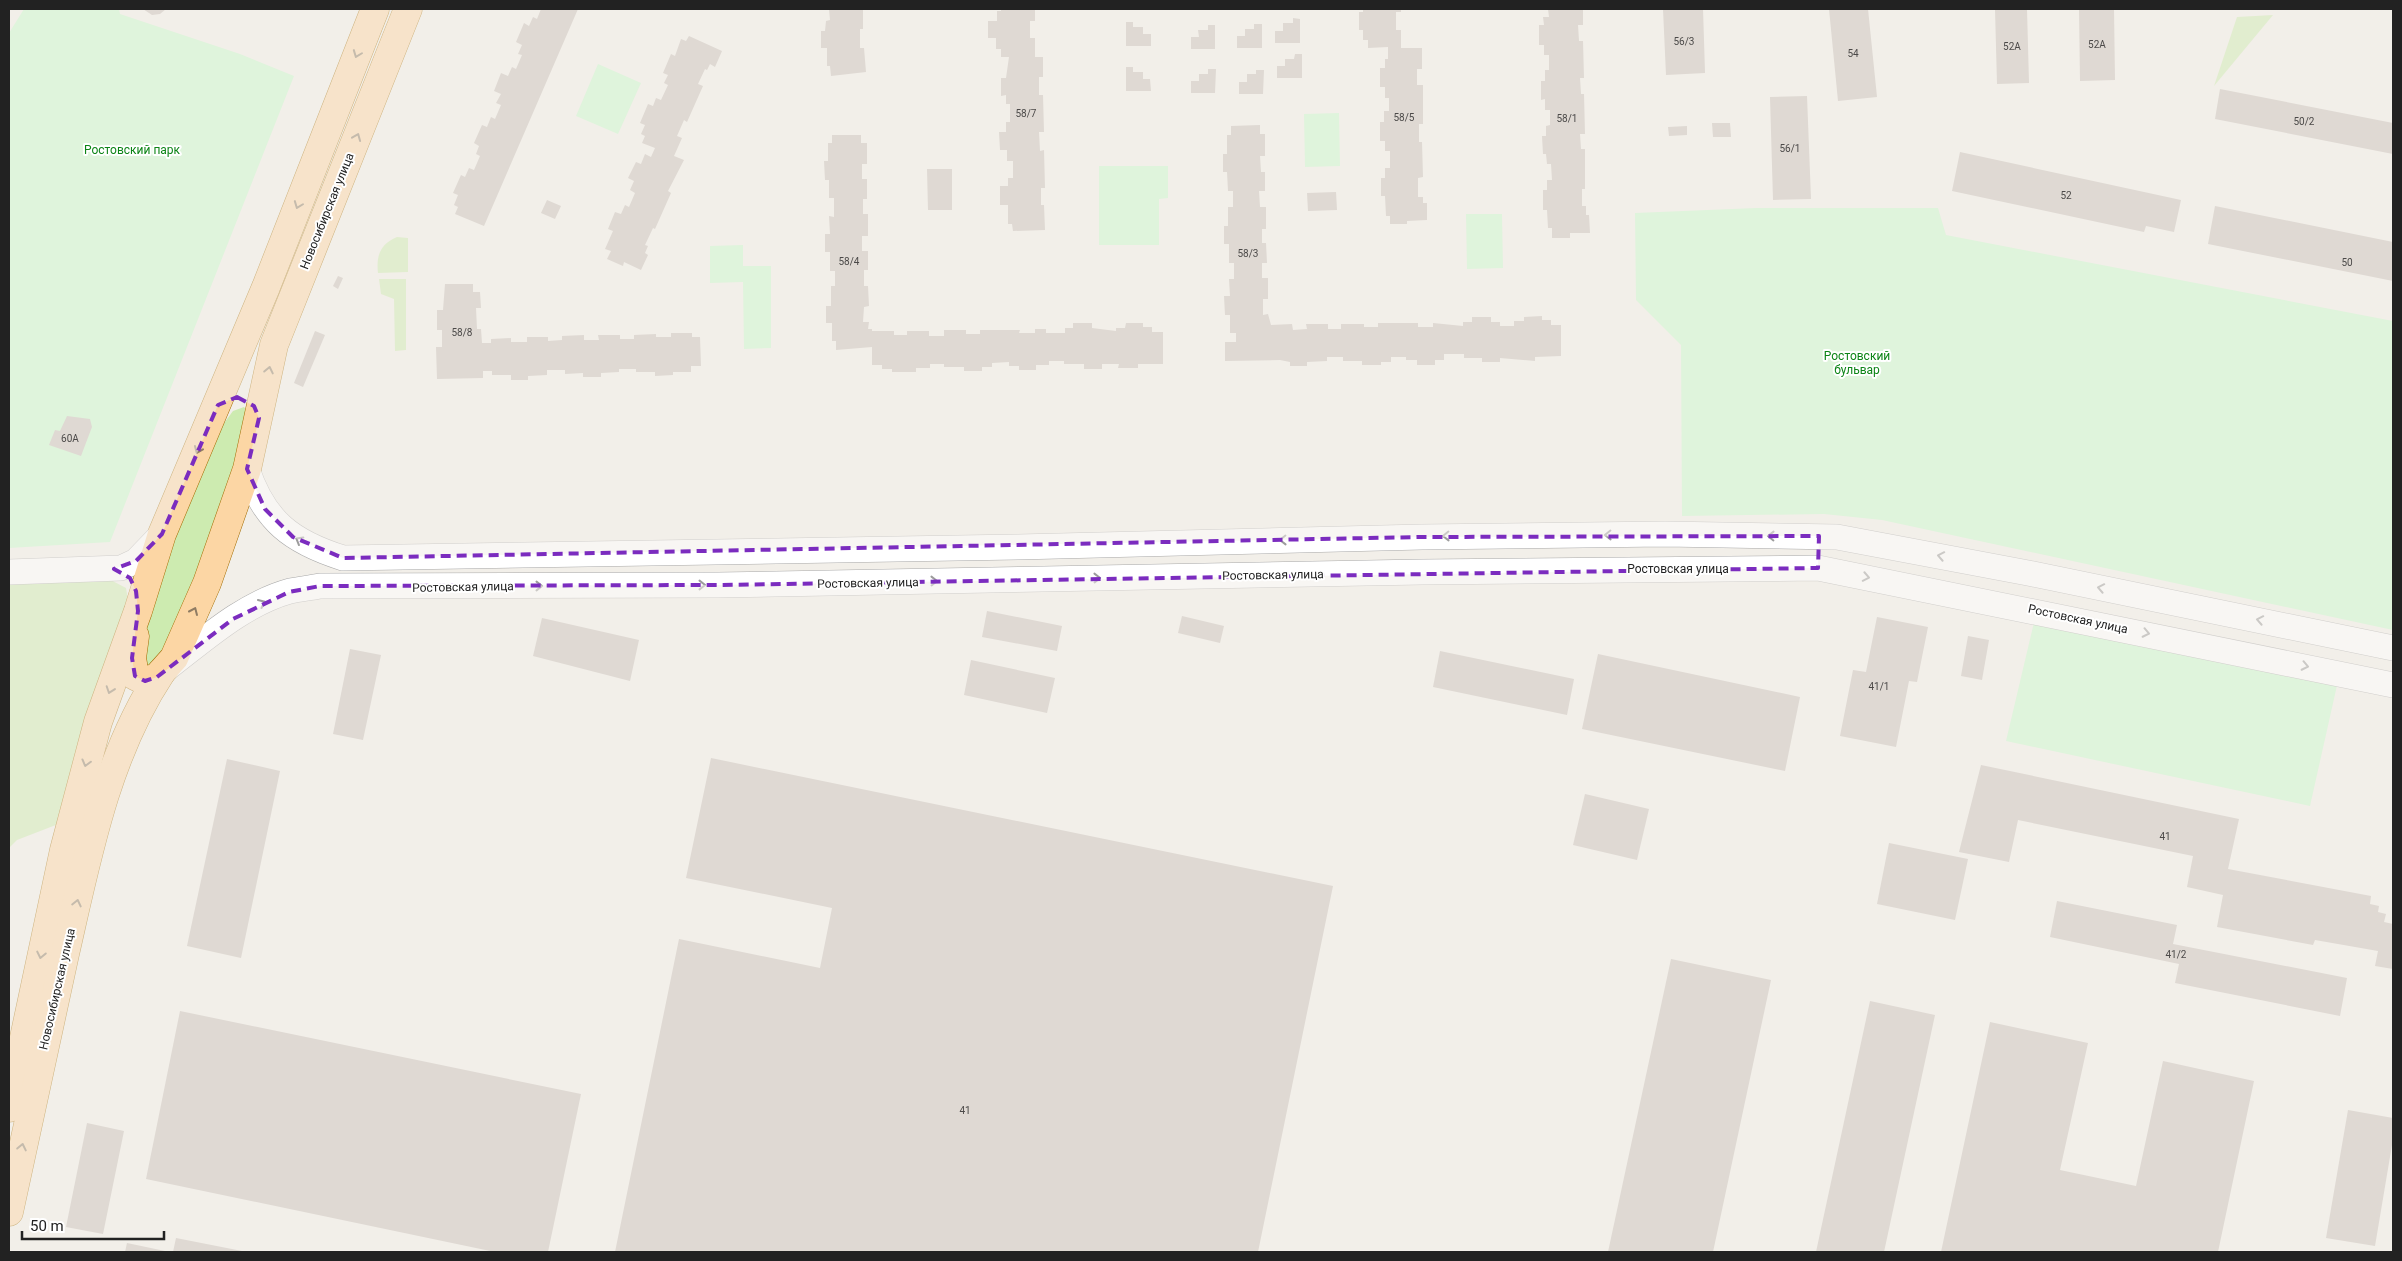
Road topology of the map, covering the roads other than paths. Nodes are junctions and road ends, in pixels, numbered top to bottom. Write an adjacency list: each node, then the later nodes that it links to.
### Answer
1 (375, 9): 3 (main road, one-way to 3)
2 (408, 9): 4 (main road, Новосибирская улица, one-way to 2)
3 (218, 405): 4 (main road); 6 (main road, one-way to 6)
4 (258, 418): 5 (main road, Новосибирская улица)
5 (247, 469): 8 (street, one-way to 5); 15 (main road, Новосибирская улица, one-way to 5)
6 (162, 534): 10 (street); 13 (main road)
7 (1819, 536): 8 (street, one-way to 8); 9 (street); 14 (street, one-way to 7)
8 (829, 550): 12 (street)
9 (1818, 568): 12 (street, Ростовская улица, one-way to 9); 16 (street, Ростовская улица, one-way to 16)
10 (114, 569): 11 (street); 13 (street)
11 (9, 572)
12 (829, 583): 15 (street, Ростовская улица, one-way to 12)
13 (138, 611): 15 (main road); 17 (main road, Новосибирская улица, one-way to 17)
14 (2393, 648)
15 (163, 672): 18 (main road, Новосибирская улица, one-way to 15)
16 (2393, 685)
17 (9, 1108)
18 (9, 1212)

